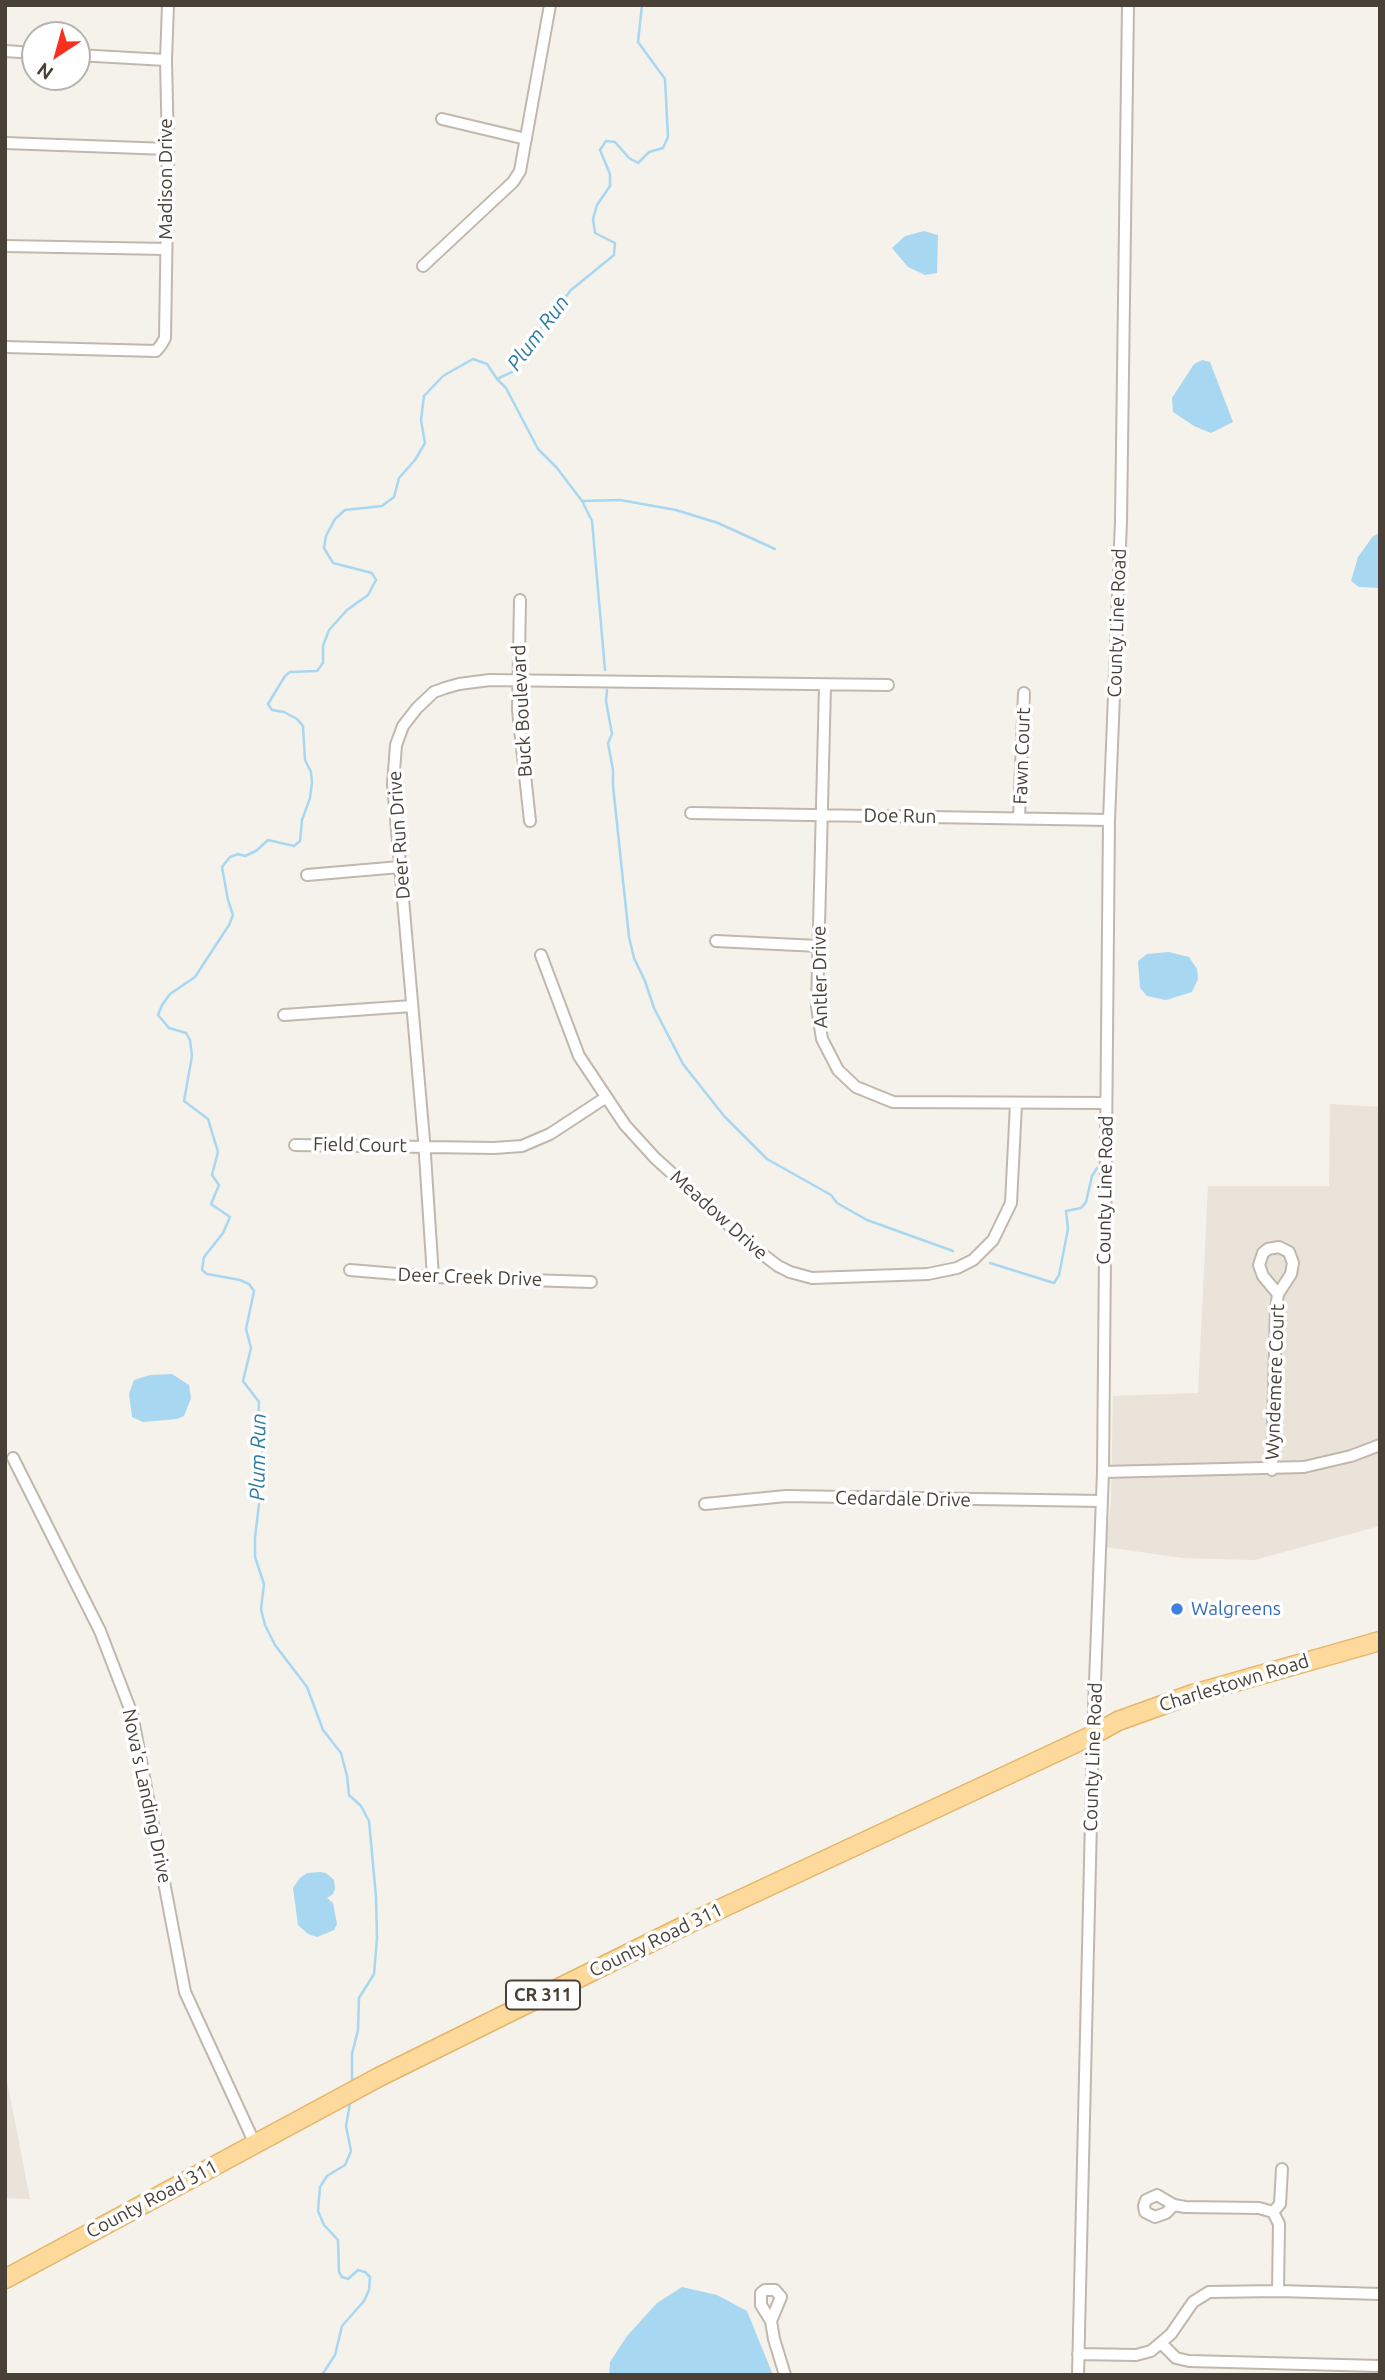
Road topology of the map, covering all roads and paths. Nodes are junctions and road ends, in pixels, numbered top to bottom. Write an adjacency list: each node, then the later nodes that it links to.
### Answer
1 (168, 5): 5 (street, Madison Drive)
2 (550, 5): 7 (street)
3 (1128, 5): 22 (street, County Line Road)
4 (91, 56): 5 (street)
5 (166, 60): 9 (street, Madison Drive)
6 (442, 119): 7 (street)
7 (526, 139): 12 (street)
8 (5, 143): 9 (street)
9 (168, 149): 11 (street, Madison Drive)
10 (5, 246): 11 (street)
11 (166, 249): 13 (street, Madison Drive)
12 (423, 266)
13 (5, 347)
14 (520, 600): 15 (street, Buck Boulevard)
15 (517, 680): 16 (street, Deer Run Drive); 23 (street, Buck Boulevard); 24 (street, Deer Run Drive)
16 (825, 685): 17 (street, Deer Run Drive); 20 (street, Antler Drive)
17 (888, 685)
18 (1024, 693): 21 (street, Fawn Court)
19 (691, 813): 20 (street, Doe Run)
20 (821, 815): 21 (street, Doe Run); 27 (street, Antler Drive)
21 (1019, 818): 22 (street, Doe Run)
22 (1109, 820): 32 (street, County Line Road)
23 (530, 821)
24 (400, 867): 25 (street); 29 (street, Deer Run Drive)
25 (307, 875)
26 (716, 942): 27 (street)
27 (818, 946): 33 (street, Antler Drive)
28 (541, 955): 31 (street, Meadow Drive)
29 (412, 1006): 30 (street); 35 (street, Deer Run Drive)
30 (284, 1015)
31 (605, 1098): 33 (street, Meadow Drive); 35 (street, Field Court)
32 (1106, 1103): 33 (street, Antler Drive); 43 (street, County Line Road)
33 (1016, 1104)
34 (295, 1145): 35 (street, Field Court)
35 (424, 1146): 37 (street, Deer Run Drive)
36 (350, 1270): 37 (street, Deer Creek Drive)
37 (433, 1277): 38 (street, Deer Creek Drive)
38 (591, 1282)
39 (1278, 1294): 42 (street, Wyndemere Court)
40 (1380, 1445): 42 (street)
41 (13, 1458): 48 (street, Nova's Landing Drive)
42 (1272, 1469): 43 (street)
43 (1102, 1472): 44 (street, County Line Road)
44 (1102, 1501): 45 (street, Cedardale Drive); 47 (street, County Line Road)
45 (705, 1504)
46 (1380, 1641): 47 (main road, Charlestown Road)
47 (1093, 1735): 48 (main road, County Road 311 / CR 311); 57 (street, County Line Road)
48 (255, 2144): 52 (main road, County Road 311 / CR 311)
49 (1282, 2169): 51 (street)
50 (1174, 2204): 51 (street)
51 (1273, 2213): 53 (street)
52 (5, 2279)
53 (1278, 2291): 54 (street); 56 (street)
54 (1380, 2294)
55 (771, 2321): 59 (street)
56 (1161, 2344): 57 (street); 58 (street)
57 (1078, 2354): 60 (street, County Line Road)
58 (1380, 2366)
59 (785, 2375)
60 (1078, 2375)

